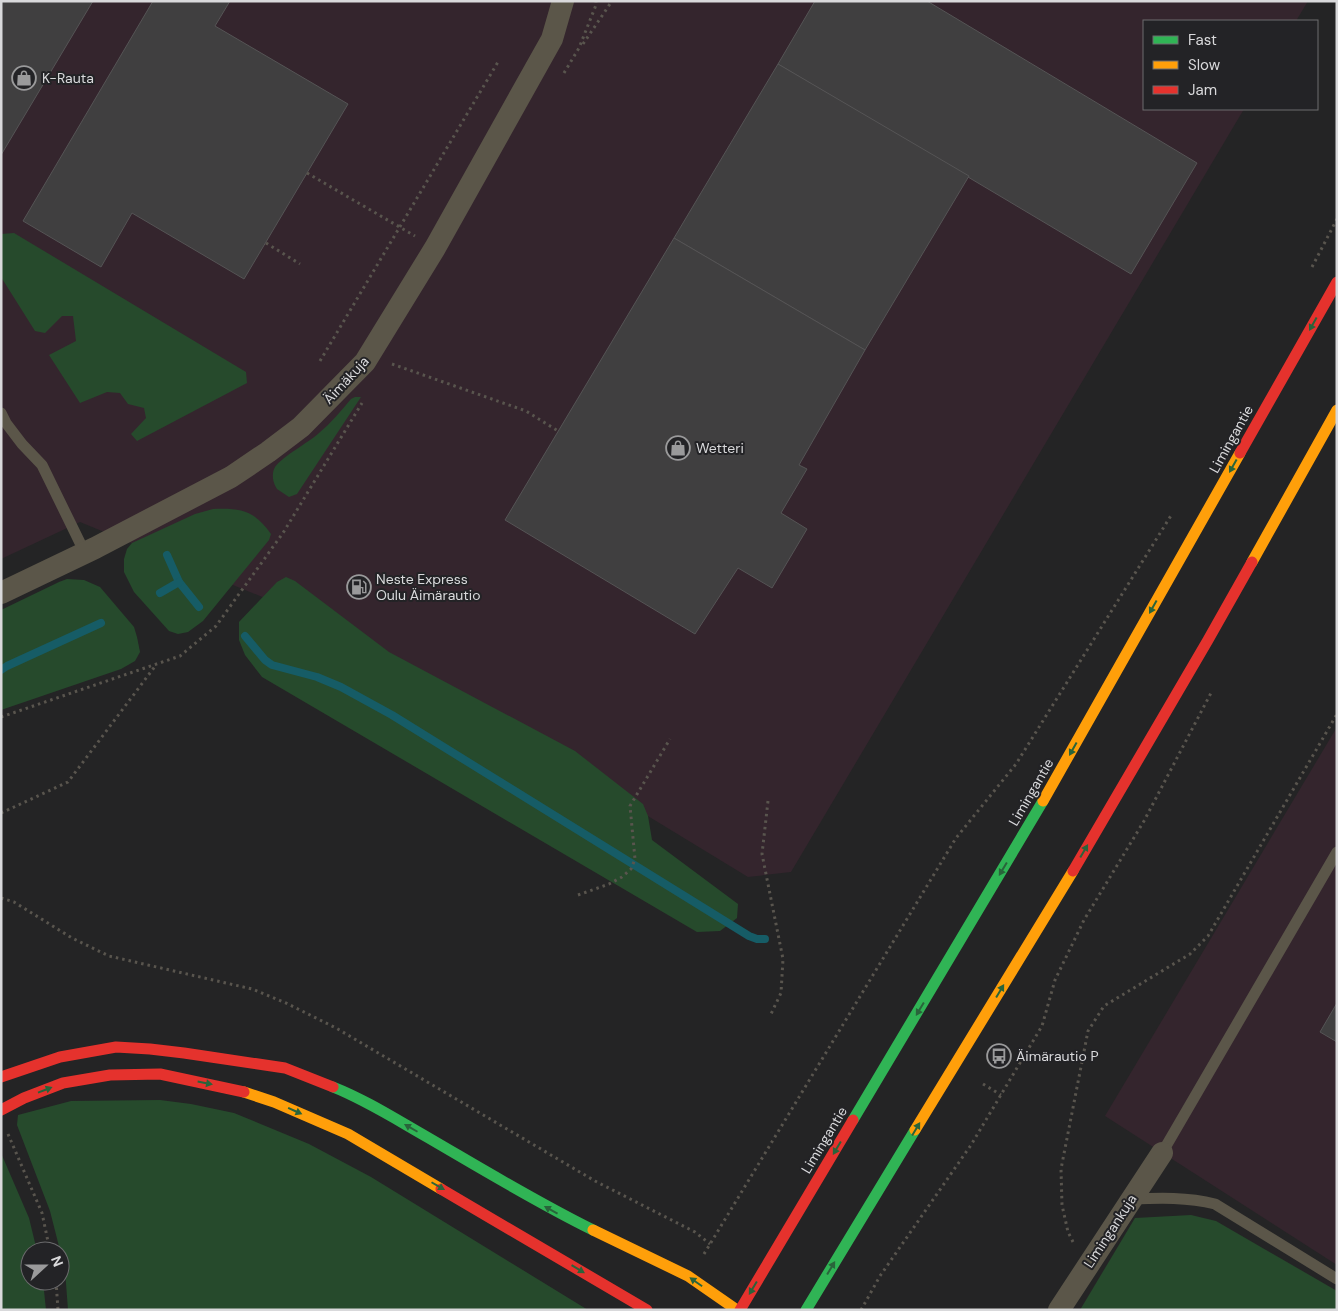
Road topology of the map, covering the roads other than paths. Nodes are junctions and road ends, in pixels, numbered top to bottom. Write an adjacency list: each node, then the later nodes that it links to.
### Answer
1 (563, 1): 5 (street, Äimäkuja)
2 (1337, 282): 14 (main road, Limingantie, one-way to 14)
3 (1337, 410): 15 (main road, one-way to 3)
4 (1, 413): 5 (lane)
5 (85, 553): 6 (street, Äimäkuja)
6 (1, 593)
7 (1337, 852): 10 (lane)
8 (1, 1077): 14 (main road, one-way to 8)
9 (1, 1110): 13 (main road, one-way to 13)
10 (1162, 1153): 11 (street, Limingankuja)
11 (1131, 1200): 12 (lane); 16 (street, Limingankuja)
12 (1337, 1279)
13 (647, 1310)
14 (738, 1310)
15 (806, 1310)
16 (1059, 1310)

